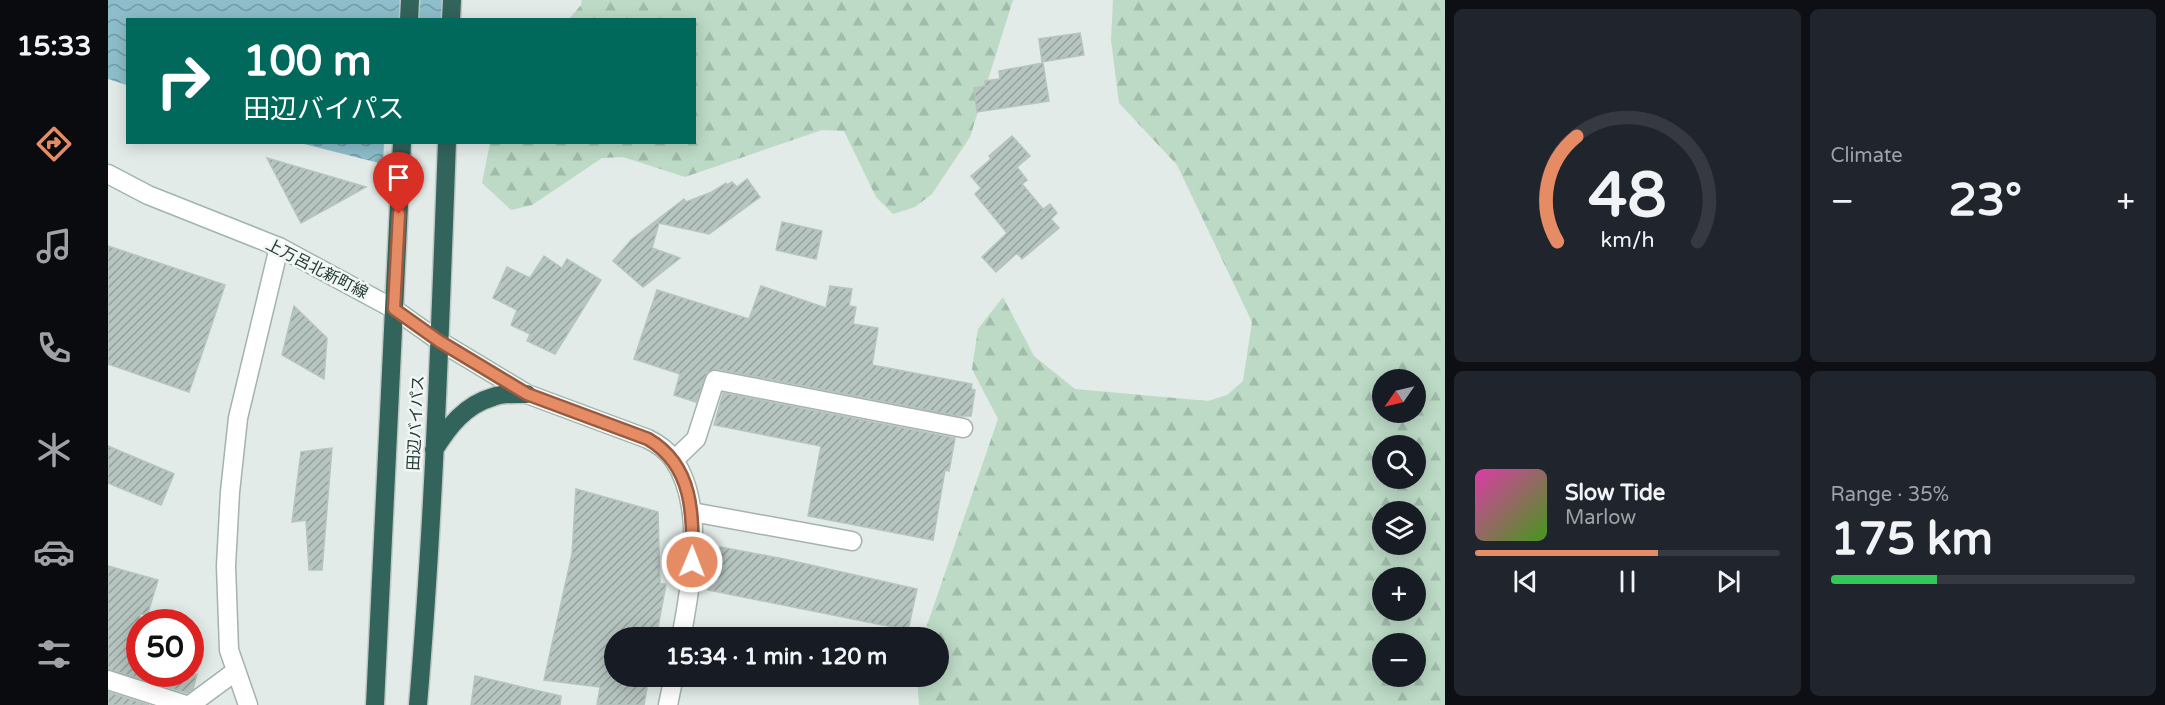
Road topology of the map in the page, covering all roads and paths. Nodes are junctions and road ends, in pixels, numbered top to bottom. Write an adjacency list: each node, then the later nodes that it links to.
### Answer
1 (410, 0): 3 (highway)
2 (452, 0): 4 (highway)
3 (409, 18)
4 (451, 18)
5 (402, 144): 9 (highway, 田辺バイパス)
6 (447, 144): 10 (highway, 田辺バイパス)
7 (108, 174): 8 (street, 上万呂北新町線)
8 (279, 247): 9 (street, 上万呂北新町線); 18 (street)
9 (394, 309): 10 (street, 上万呂北新町線); 24 (highway, 田辺バイパス)
10 (439, 341): 11 (street, 上万呂北新町線); 13 (highway, 田辺バイパス)
11 (527, 394): 13 (highway); 14 (street, 上万呂北新町線)
12 (963, 428): 14 (street)
13 (434, 450): 25 (highway, 田辺バイパス)
14 (674, 460): 15 (street, 上万呂北新町線)
15 (692, 512): 16 (street); 17 (street, 上万呂北新町線)
16 (852, 541)
17 (683, 627)
18 (236, 671): 22 (street); 23 (street)
19 (108, 680): 21 (street)
20 (672, 687): 26 (street)
21 (186, 705)
22 (190, 705)
23 (248, 705)
24 (375, 705)
25 (418, 705)
26 (668, 705)

